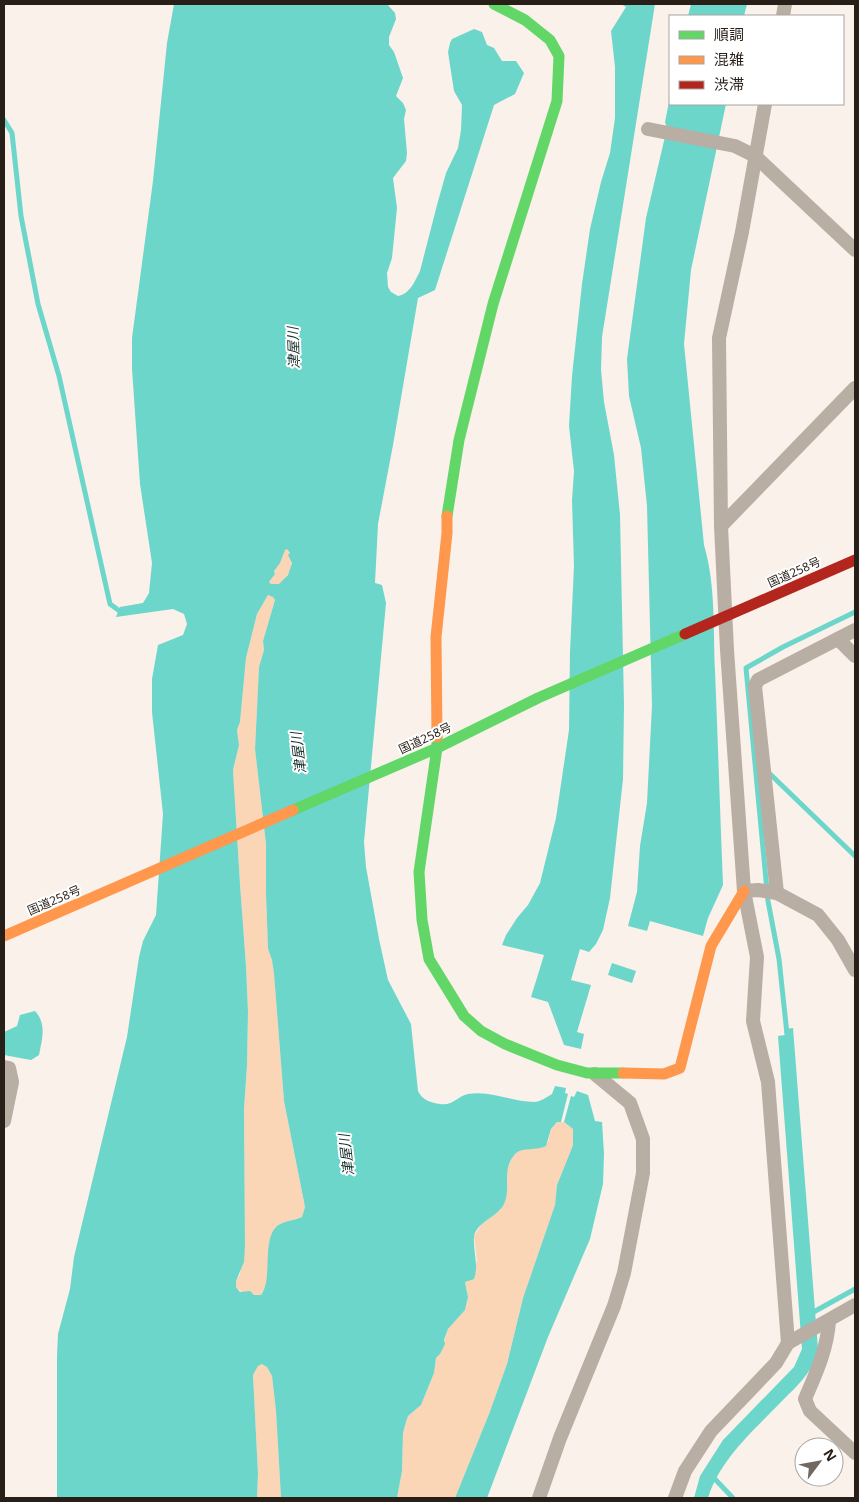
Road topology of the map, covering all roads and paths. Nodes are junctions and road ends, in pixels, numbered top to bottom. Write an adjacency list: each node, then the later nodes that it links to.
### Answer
1 (494, 4): 12 (main road)
2 (765, 105): 4 (street)
3 (648, 129): 4 (street)
4 (755, 156): 5 (street); 7 (street)
5 (855, 250)
6 (855, 388): 7 (street)
7 (722, 526): 13 (street)
8 (855, 560): 12 (main road, 国道258号)
9 (855, 630): 10 (street)
10 (838, 639): 11 (street); 14 (street)
11 (855, 656)
12 (436, 748): 15 (main road, 国道258号); 18 (main road)
13 (751, 890): 14 (street); 18 (main road); 22 (street)
14 (774, 893): 16 (street)
15 (4, 936)
16 (855, 970)
17 (4, 1067): 19 (street)
18 (594, 1074): 24 (street)
19 (4, 1122)
20 (855, 1305): 21 (street)
21 (823, 1324): 22 (street); 23 (street)
22 (793, 1341): 25 (street)
23 (855, 1454)
24 (539, 1498)
25 (676, 1498)

